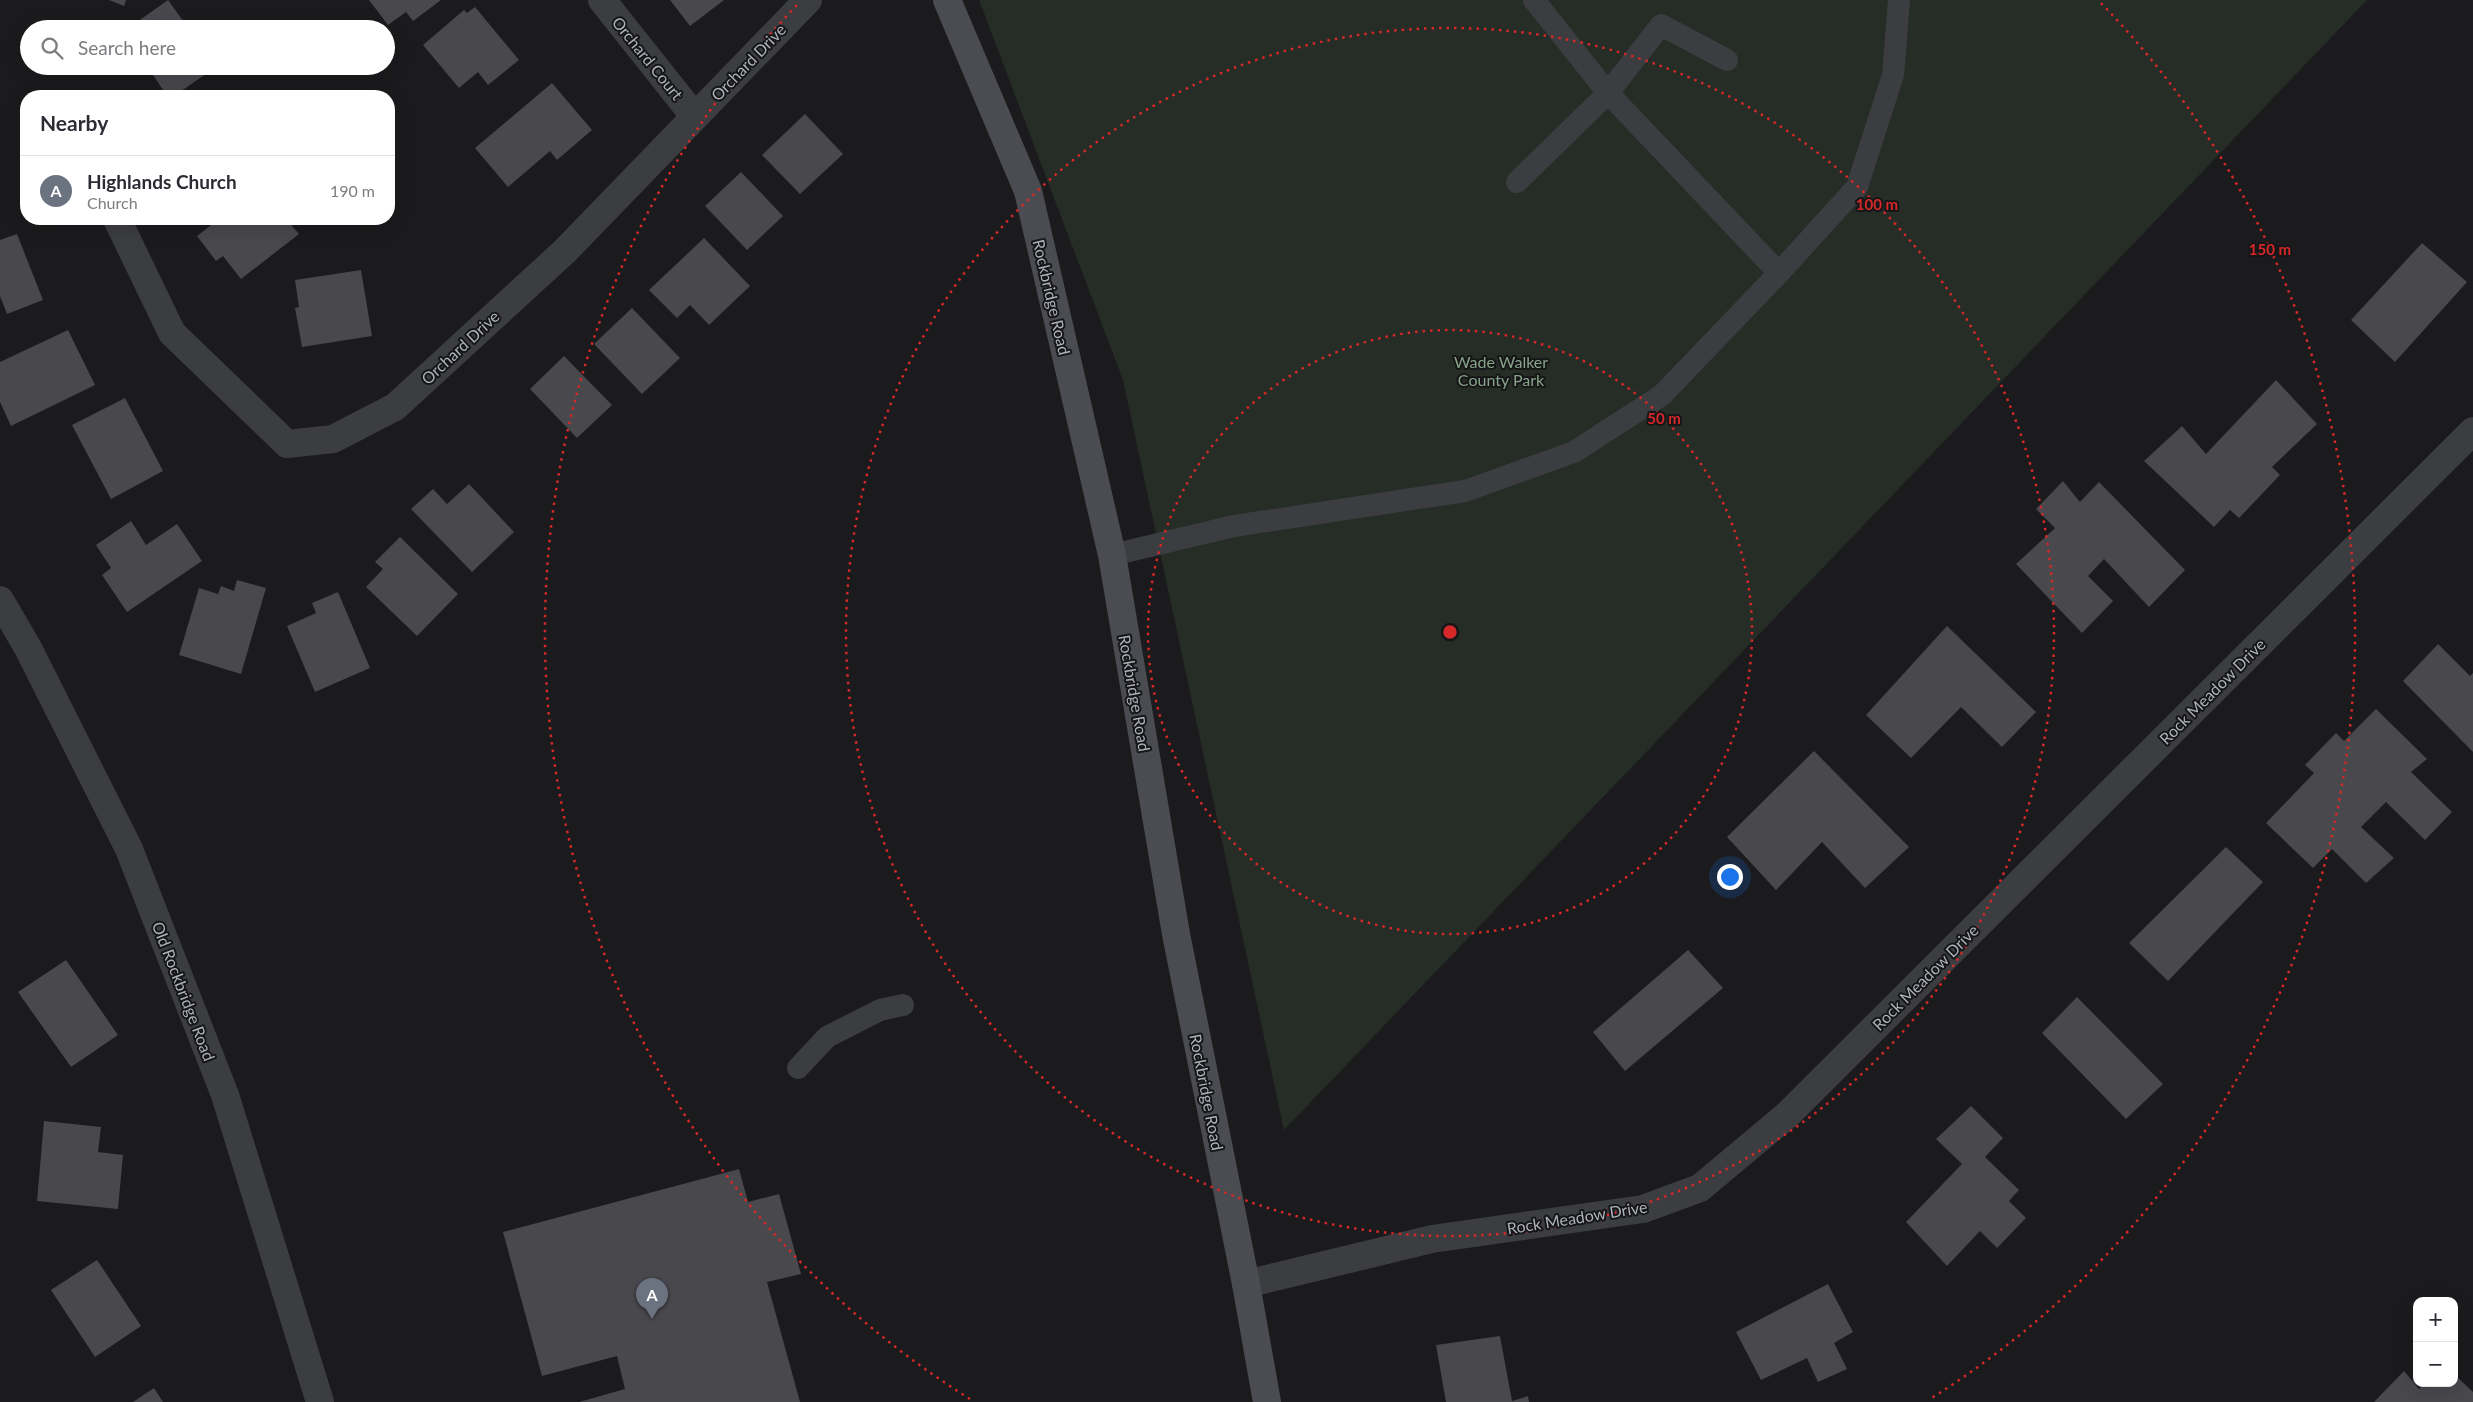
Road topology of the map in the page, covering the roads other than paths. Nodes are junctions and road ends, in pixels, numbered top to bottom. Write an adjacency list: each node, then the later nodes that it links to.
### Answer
1 (602, 0): 8 (street, Orchard Court)
2 (808, 0): 8 (street, Orchard Drive)
3 (947, 0): 13 (main road, Rockbridge Road)
4 (1534, 0): 7 (lane)
5 (1899, 0): 11 (lane)
6 (1727, 60): 7 (lane)
7 (1608, 93): 9 (lane); 11 (lane)
8 (695, 117): 10 (street, Orchard Drive)
9 (1517, 182)
10 (120, 225)
11 (1779, 273): 13 (lane)
12 (2473, 431): 17 (street, Rock Meadow Drive)
13 (1112, 555): 17 (main road, Rockbridge Road)
14 (0, 600): 18 (street, Old Rockbridge Road)
15 (903, 1005): 16 (lane)
16 (798, 1068)
17 (1246, 1284): 19 (main road, Rockbridge Road)
18 (320, 1402)
19 (1267, 1402)

